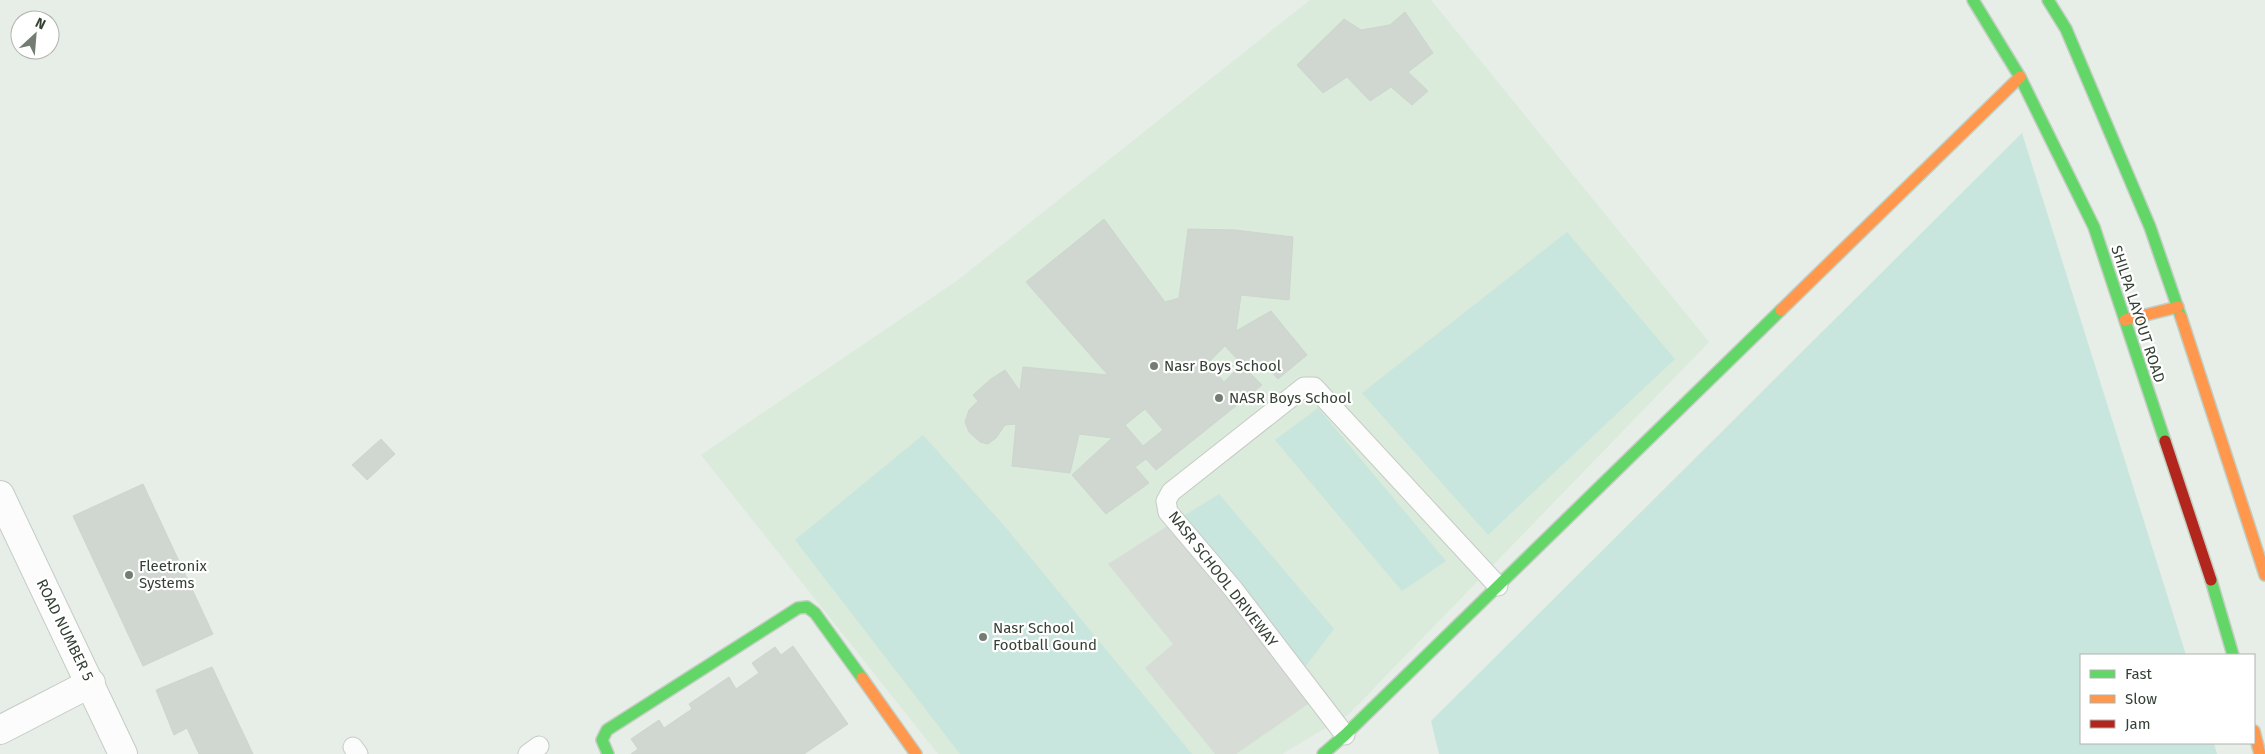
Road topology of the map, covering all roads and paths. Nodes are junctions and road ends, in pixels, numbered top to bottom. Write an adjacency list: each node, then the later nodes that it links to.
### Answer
1 (1974, 0): 3 (main road, SHILPA LAYOUT ROAD)
2 (2048, 0): 4 (main road)
3 (2020, 77): 5 (main road, SHILPA LAYOUT ROAD); 8 (main road)
4 (2178, 307): 5 (main road); 7 (main road)
5 (2125, 320): 9 (main road, SHILPA LAYOUT ROAD)
6 (2, 503): 10 (street, ROAD NUMBER 5)
7 (2265, 575)
8 (1498, 586): 12 (main road); 12 (lane, NASR SCHOOL DRIVEWAY)
9 (2233, 654)
10 (91, 683): 11 (street); 14 (street, ROAD NUMBER 5)
11 (0, 730)
12 (1345, 735): 17 (main road)
13 (2255, 735): 18 (main road)
14 (123, 754)
15 (608, 754): 16 (main road)
16 (916, 754)
17 (1323, 754)
18 (2260, 754)

